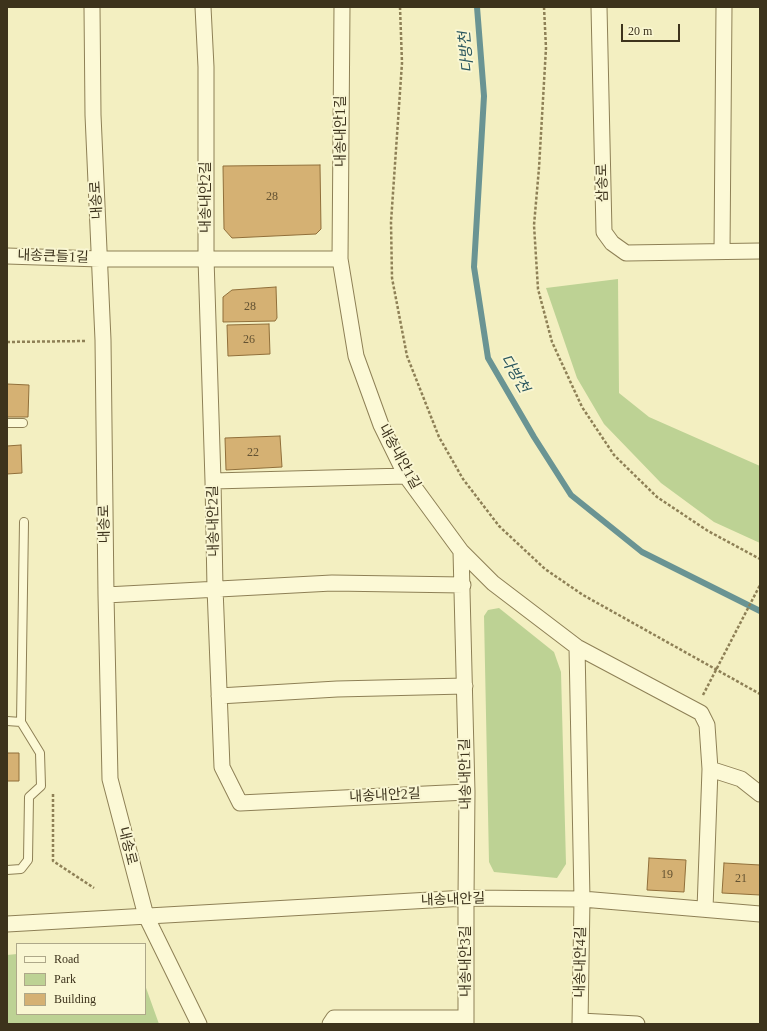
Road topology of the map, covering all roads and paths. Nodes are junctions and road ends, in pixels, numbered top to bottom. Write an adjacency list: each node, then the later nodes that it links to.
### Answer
1 (92, 7): 12 (street, 내송로)
2 (203, 7): 11 (street, 내송내안2길)
3 (342, 7): 13 (street, 내송내안1길)
4 (400, 7): 28 (path)
5 (544, 7): 22 (path)
6 (599, 7): 8 (street, 삼송로)
7 (724, 7): 8 (street)
8 (722, 251): 9 (street, 삼송로)
9 (760, 251)
10 (7, 256): 12 (street, 내송큰들1길)
11 (206, 258): 12 (street, 내송큰들1길); 13 (street, 내송큰들1길); 19 (street, 내송내안2길)
12 (100, 259): 14 (street, 내송로)
13 (340, 259): 18 (street, 내송내안1길)
14 (103, 340): 15 (path); 26 (street, 내송로)
15 (7, 342)
16 (7, 423): 17 (lane)
17 (24, 423)
18 (406, 476): 19 (street); 21 (street, 내송내안1길)
19 (213, 481): 25 (street, 내송내안2길)
20 (24, 522): 34 (lane)
21 (461, 551): 24 (street, 내송내안1길); 27 (street)
22 (760, 559)
23 (760, 584): 28 (path)
24 (463, 586): 25 (street); 29 (street, 내송내안1길)
25 (215, 588): 26 (street); 31 (street, 내송내안2길)
26 (106, 595): 45 (street, 내송로)
27 (577, 647): 32 (street); 42 (street, 내송내안4길)
28 (716, 670): 30 (path); 32 (path)
29 (465, 686): 31 (street); 37 (street, 내송내안1길)
30 (760, 694)
31 (219, 696): 37 (street, 내송내안2길)
32 (696, 710): 35 (street)
33 (7, 722): 34 (lane)
34 (21, 722): 39 (lane)
35 (710, 768): 38 (street); 43 (street)
36 (53, 787): 40 (path)
37 (467, 792): 41 (street, 내송내안1길)
38 (760, 794)
39 (7, 870)
40 (94, 888)
41 (466, 898): 42 (street, 내송내안길); 45 (street, 내송내안길); 47 (street, 내송내안3길)
42 (582, 899): 43 (street, 내송내안길); 48 (street, 내송내안4길)
43 (705, 909): 44 (street, 내송내안길)
44 (760, 914)
45 (146, 916): 46 (street, 내송내안길); 49 (street, 내송로)
46 (7, 924)
47 (466, 1021): 50 (street)
48 (580, 1022): 51 (street)
49 (199, 1024)
50 (330, 1024)
51 (637, 1024)

